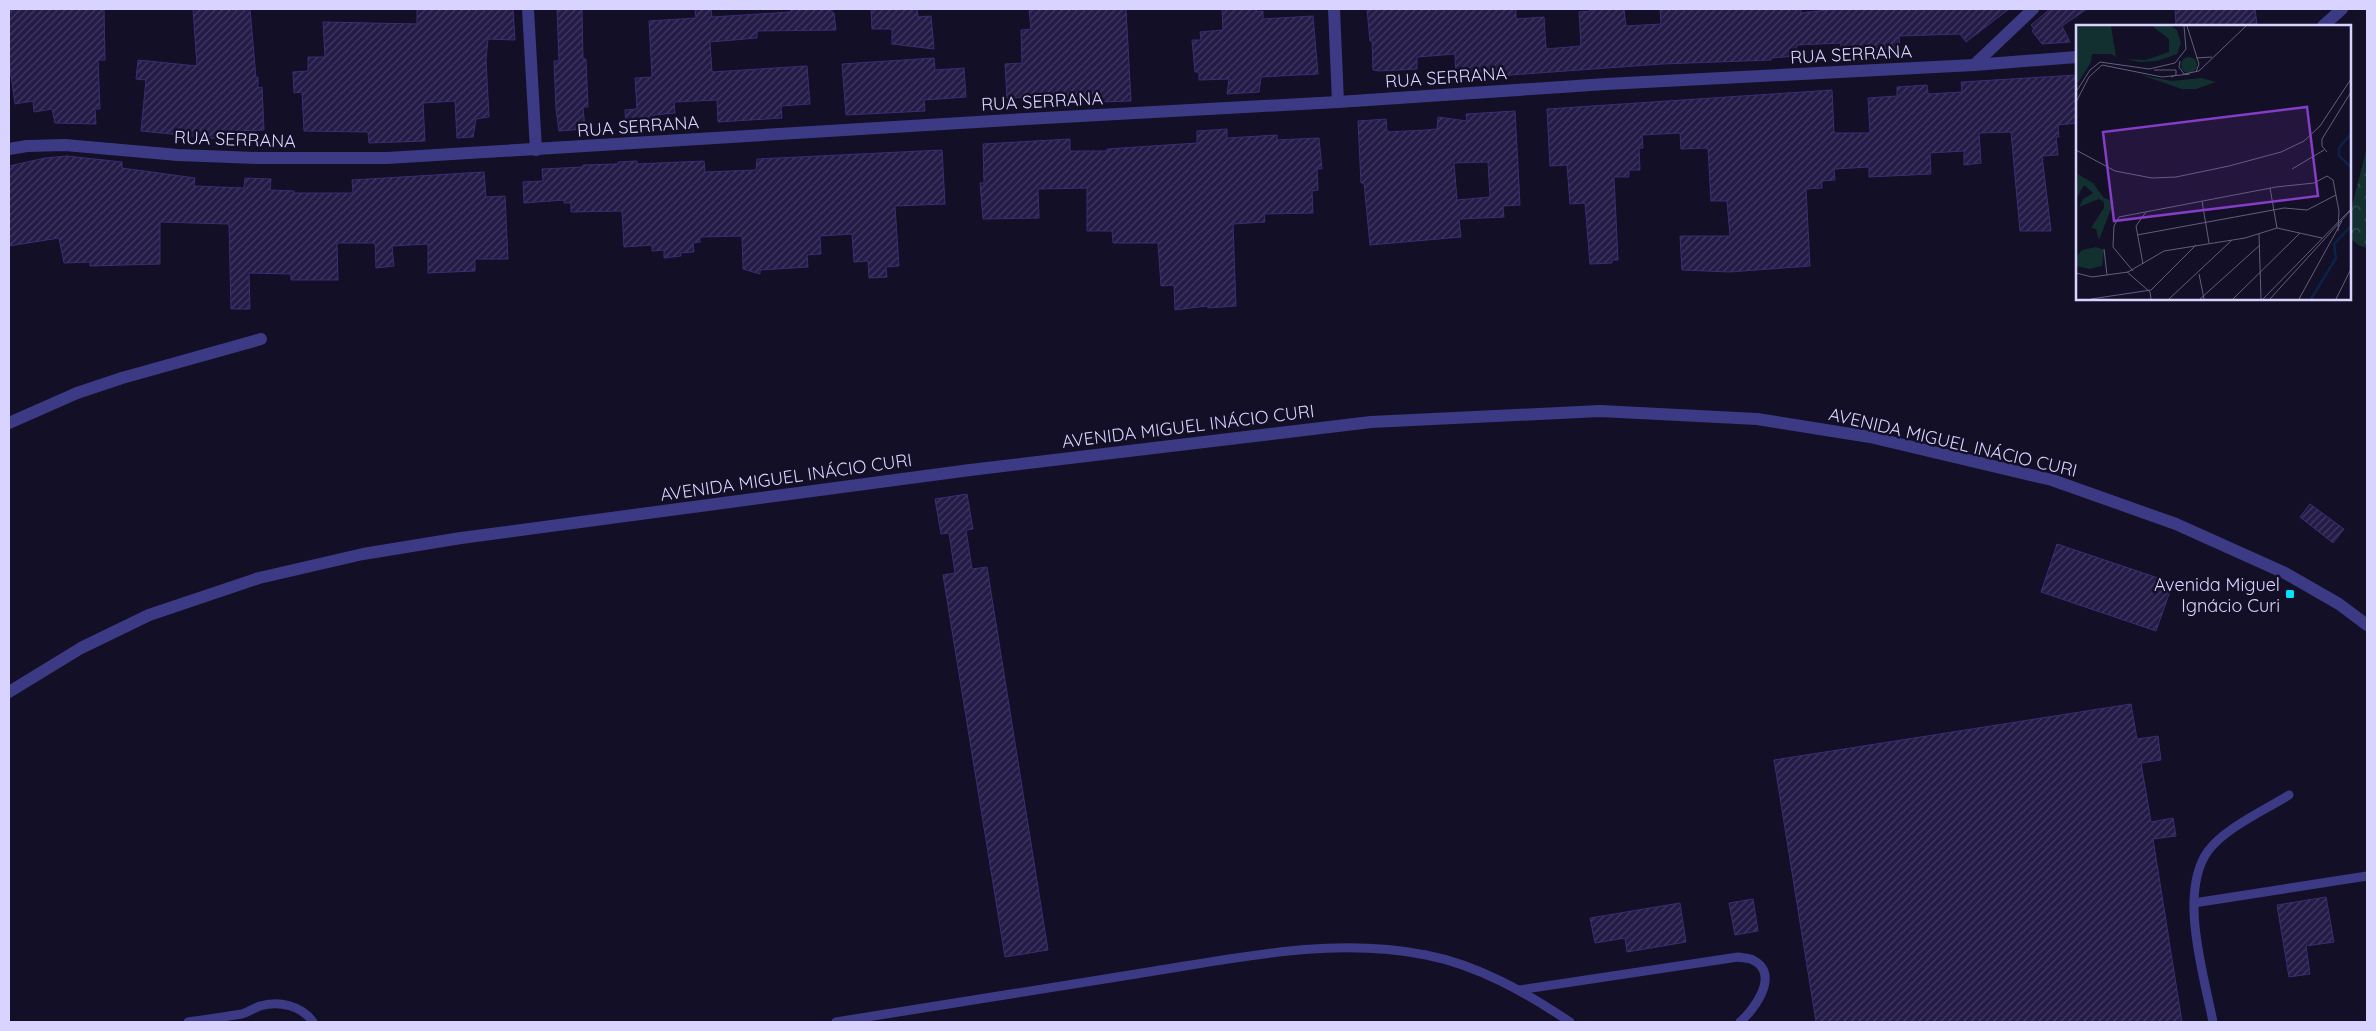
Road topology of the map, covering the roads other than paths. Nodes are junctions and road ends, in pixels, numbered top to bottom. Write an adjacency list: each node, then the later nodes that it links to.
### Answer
1 (528, 9): 10 (street)
2 (1334, 9): 8 (street)
3 (2033, 9): 7 (street)
4 (2342, 9): 5 (street)
5 (2324, 25)
6 (2076, 57): 7 (street, RUA SERRANA)
7 (1974, 65): 8 (street, RUA SERRANA)
8 (1338, 102): 10 (street, RUA SERRANA)
9 (9, 149): 10 (street, RUA SERRANA)
10 (536, 150)
11 (261, 339): 12 (street)
12 (9, 423)
13 (2367, 625): 14 (street, AVENIDA MIGUEL INÁCIO CURI)
14 (9, 692)
15 (2290, 795): 17 (lane)
16 (2367, 876): 17 (lane)
17 (2194, 903): 26 (lane)
18 (1519, 990): 23 (lane); 24 (lane); 25 (lane)
19 (245, 1013): 20 (lane); 21 (lane); 22 (lane)
20 (188, 1022)
21 (237, 1022)
22 (313, 1022)
23 (836, 1022)
24 (1570, 1022)
25 (1740, 1022)
26 (2213, 1022)

